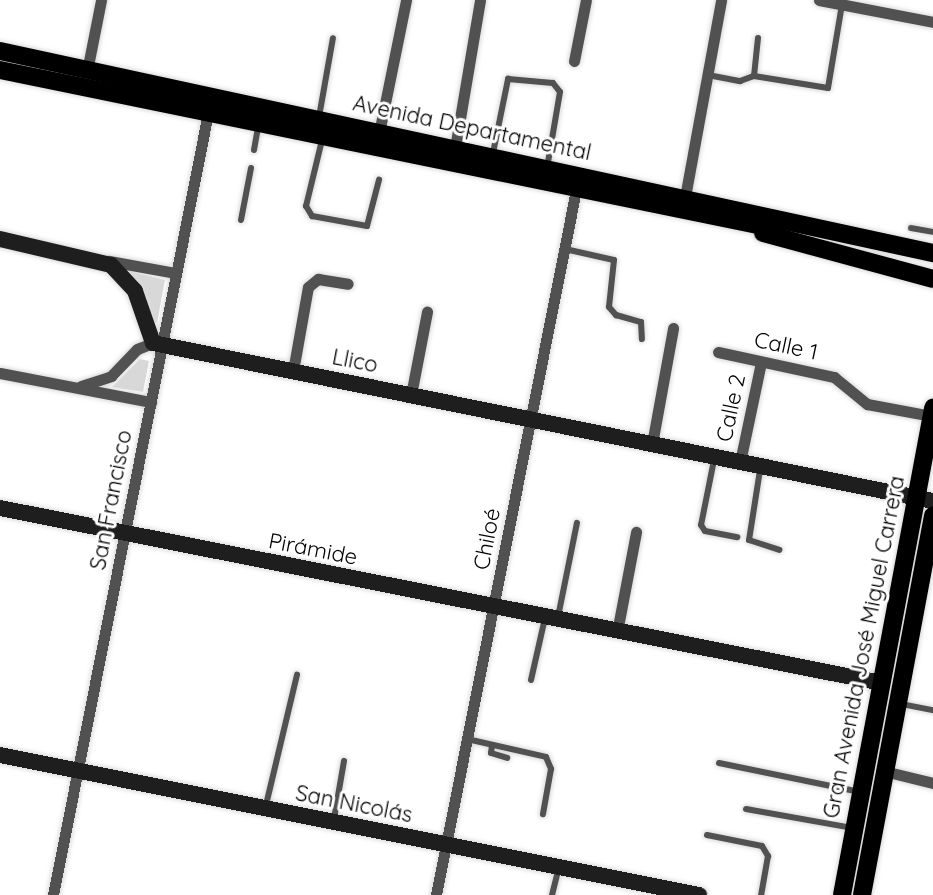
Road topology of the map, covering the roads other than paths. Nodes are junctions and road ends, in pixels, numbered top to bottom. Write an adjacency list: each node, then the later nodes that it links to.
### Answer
1 (101, 0): 14 (street)
2 (406, 0): 20 (street)
3 (480, 0): 21 (street)
4 (586, 0): 12 (street)
5 (721, 0): 15 (street)
6 (819, 0): 7 (street)
7 (842, 4): 8 (street); 16 (lane)
8 (933, 22)
9 (333, 38): 19 (lane)
10 (758, 38): 16 (lane)
11 (0, 51): 14 (main road, Avenida Departamental)
12 (574, 61)
13 (0, 70): 17 (main road, Avenida Departamental)
14 (87, 71): 19 (main road, Avenida Departamental)
15 (708, 75): 16 (lane); 28 (street)
16 (754, 76)
17 (208, 113): 18 (main road, Avenida Departamental); 38 (street, San Francisco)
18 (259, 124): 19 (main road, Avenida Departamental); 22 (lane)
19 (321, 129): 20 (main road, Avenida Departamental); 26 (lane); 27 (main road, Avenida Departamental)
20 (379, 133): 21 (main road, Avenida Departamental)
21 (455, 148): 23 (main road, Avenida Departamental)
22 (254, 150)
23 (493, 156): 25 (main road, Avenida Departamental); 25 (lane)
24 (251, 168): 29 (lane)
25 (547, 168): 28 (main road, Avenida Departamental)
26 (379, 180)
27 (576, 190): 28 (main road, Avenida Departamental); 34 (street, Chiloé)
28 (692, 204): 33 (main road); 35 (main road, Avenida Departamental); 37 (main road, Avenida Departamental); 39 (main road)
29 (241, 220)
30 (911, 228): 31 (lane)
31 (933, 232)
32 (0, 239): 36 (street)
33 (933, 241)
34 (564, 249): 43 (lane); 53 (street, Chiloé)
35 (933, 253)
36 (98, 259): 38 (street); 44 (street)
37 (933, 264)
38 (175, 273): 44 (street, San Francisco)
39 (933, 279)
40 (348, 284): 47 (street)
41 (427, 312): 50 (street)
42 (673, 328): 54 (street)
43 (642, 339)
44 (157, 344): 47 (street, Llico); 49 (street); 51 (street, San Francisco)
45 (718, 352): 46 (street, Calle 1)
46 (761, 362): 52 (street, Calle 1); 56 (street, Calle 2)
47 (293, 371): 50 (street, Llico)
48 (0, 373): 49 (street)
49 (71, 386): 51 (street)
50 (411, 395): 53 (street, Llico)
51 (151, 402): 63 (street, San Francisco)
52 (932, 412): 58 (main road, Gran Avenida José Miguel Carrera)
53 (531, 420): 54 (street, Llico); 67 (street, Chiloé)
54 (652, 444): 55 (street, Llico)
55 (715, 457): 56 (street, Llico); 64 (lane)
56 (740, 462): 57 (street, Llico)
57 (761, 466): 58 (street, Llico); 65 (lane)
58 (925, 500): 73 (main road, Gran Avenida José Miguel Carrera)
59 (0, 508): 63 (street, Pirámide)
60 (933, 516): 66 (main road, Gran Avenida José Miguel Carrera)
61 (577, 523): 68 (lane)
62 (636, 532): 69 (street)
63 (125, 533): 67 (street, Pirámide); 82 (street, San Francisco)
64 (737, 537)
65 (779, 550)
66 (926, 587): 72 (main road, Gran Avenida José Miguel Carrera)
67 (494, 608): 68 (street, Pirámide); 76 (street, Chiloé)
68 (551, 619): 69 (street, Pirámide); 71 (lane)
69 (617, 632): 73 (street, Pirámide)
70 (297, 675): 86 (lane)
71 (531, 680)
72 (901, 681): 73 (main road); 74 (main road, Gran Avenida José Miguel Carrera)
73 (882, 683): 85 (main road, Gran Avenida José Miguel Carrera)
74 (897, 703): 75 (lane); 83 (main road, Gran Avenida José Miguel Carrera)
75 (933, 710)
76 (467, 739): 77 (lane); 92 (street, Chiloé)
77 (492, 745): 79 (lane); 88 (lane)
78 (0, 755): 82 (street, San Nicolás)
79 (507, 758)
80 (344, 761): 89 (lane)
81 (719, 763): 85 (lane)
82 (79, 771): 86 (street, San Nicolás); 94 (street, San Francisco)
83 (884, 771): 84 (street); 100 (main road, Gran Avenida José Miguel Carrera)
84 (933, 783)
85 (861, 793): 90 (main road, Gran Avenida José Miguel Carrera)
86 (266, 808): 89 (street, San Nicolás)
87 (746, 809): 90 (lane)
88 (543, 814)
89 (333, 822): 92 (street, San Nicolás)
90 (855, 828): 99 (main road, Gran Avenida José Miguel Carrera)
91 (707, 835): 98 (lane)
92 (446, 845): 93 (street, San Nicolás); 95 (street, Chiloé)
93 (559, 867): 96 (lane); 97 (street, San Nicolás)
94 (53, 895)
95 (436, 895)
96 (552, 895)
97 (699, 895)
98 (761, 895)
99 (842, 895)
100 (862, 895)

